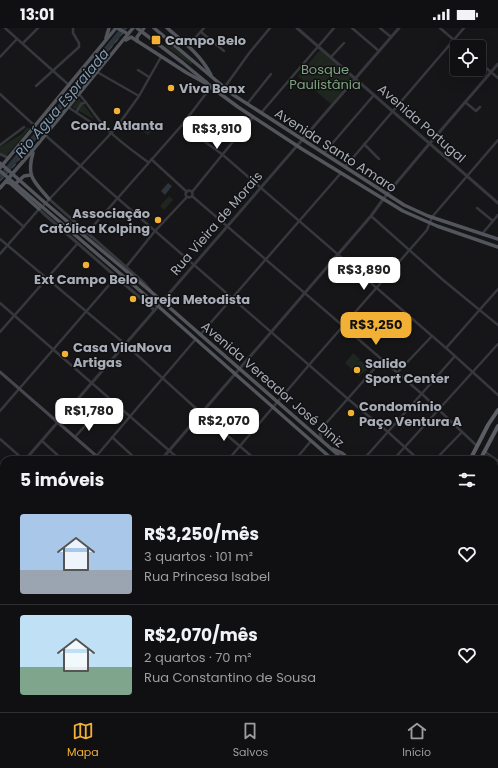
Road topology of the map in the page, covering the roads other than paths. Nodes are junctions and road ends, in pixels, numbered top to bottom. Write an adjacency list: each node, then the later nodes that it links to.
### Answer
1 (5, 28): 23 (street)
2 (38, 28): 27 (street)
3 (73, 28): 41 (street)
4 (109, 28): 26 (main road)
5 (118, 28): 21 (main road); 26 (main road)
6 (133, 28): 21 (main road)
7 (137, 28): 49 (main road, bridge)
8 (144, 28): 25 (main road)
9 (154, 28): 46 (main road)
10 (167, 28): 31 (main road, Avenida Santo Amaro)
11 (204, 28): 20 (street)
12 (270, 28): 52 (street)
13 (297, 28): 32 (street, Avenida Portugal)
14 (334, 28): 32 (street)
15 (352, 28): 33 (street)
16 (380, 28): 22 (street)
17 (399, 28): 22 (street, Rua Vieira de Morais)
18 (440, 28): 24 (street)
19 (464, 28): 24 (street)
20 (201, 32): 31 (street); 34 (street)
21 (126, 33): 29 (main road)
22 (391, 38): 33 (street, Rua Vieira de Morais)
23 (17, 39): 27 (street); 35 (street)
24 (454, 40)
25 (137, 41): 29 (main road); 36 (main road, Avenida Santo Amaro)
26 (104, 42): 51 (main road)
27 (23, 43): 41 (street)
28 (344, 43): 37 (street)
29 (120, 44): 42 (main road)
30 (450, 45): 62 (street)
31 (188, 46): 46 (main road, Avenida Santo Amaro)
32 (318, 46): 37 (street, Avenida Portugal); 64 (street)
33 (379, 51): 48 (street, Rua Vieira de Morais)
34 (224, 52)
35 (0, 57)
36 (161, 57): 45 (street); 49 (main road, Avenida Santo Amaro)
37 (331, 57): 48 (street, Avenida Portugal)
38 (498, 64): 43 (street)
39 (486, 68): 43 (street)
40 (138, 70): 45 (street)
41 (53, 71): 50 (street); 51 (street)
42 (97, 72): 54 (main road); 56 (street)
43 (491, 72): 47 (street); 58 (street)
44 (271, 74): 59 (street)
45 (149, 77): 56 (street)
46 (212, 78): 52 (main road, Avenida Santo Amaro)
47 (498, 78)
48 (356, 79): 55 (street, Avenida Portugal); 72 (street, Rua Vieira de Morais)
49 (208, 85): 65 (main road, Avenida Santo Amaro); 67 (street)
50 (36, 86)
51 (69, 86): 54 (street); 68 (main road)
52 (224, 88): 59 (main road, Avenida Santo Amaro)
53 (0, 94): 68 (street)
54 (78, 94): 57 (street); 60 (main road)
55 (374, 95): 62 (street, Avenida Portugal); 79 (street)
56 (138, 96): 70 (street)
57 (86, 102): 63 (street); 66 (street)
58 (465, 102): 61 (street); 74 (street)
59 (246, 104): 64 (main road, Avenida Santo Amaro)
60 (68, 107): 63 (street); 71 (main road)
61 (480, 108)
62 (393, 111): 74 (street, Avenida Portugal); 75 (street)
63 (77, 112): 66 (street)
64 (261, 113): 72 (main road, Avenida Santo Amaro)
65 (254, 117): 77 (main road, Avenida Santo Amaro); 80 (street)
66 (103, 125): 70 (street)
67 (182, 125): 80 (street); 83 (street)
68 (36, 126): 82 (main road)
69 (24, 127): 76 (street)
70 (111, 133): 85 (street); 87 (street)
71 (45, 135): 78 (main road); 87 (street)
72 (302, 140): 77 (street, Rua Vieira de Morais); 79 (main road, Avenida Santo Amaro)
73 (498, 140): 92 (street)
74 (430, 143): 92 (street, Avenida Portugal); 99 (street)
75 (364, 144): 84 (street); 88 (street)
76 (0, 145)
77 (297, 145): 90 (main road, Avenida Santo Amaro); 96 (street, Rua Vieira de Morais)
78 (33, 150): 91 (main road); 93 (main road)
79 (324, 153): 88 (main road, Avenida Santo Amaro)
80 (223, 155): 96 (street); 98 (street)
81 (1, 156): 82 (street)
82 (9, 158): 89 (main road)
83 (151, 159): 85 (street); 97 (street)
84 (379, 159)
85 (148, 162): 102 (street)
86 (0, 163): 104 (main road, Avenida Vereador José Diniz, bridge)
87 (81, 166): 102 (street); 103 (street)
88 (345, 167): 99 (main road, Avenida Santo Amaro)
89 (0, 169): 108 (main road, Avenida Vereador José Diniz, bridge)
90 (341, 173): 105 (main road, Avenida Santo Amaro); 114 (street)
91 (30, 175): 94 (main road); 103 (main road)
92 (467, 176): 106 (street, Avenida Portugal); 112 (street)
93 (6, 182): 94 (main road); 95 (main road)
94 (14, 186): 108 (main road)
95 (0, 188)
96 (261, 188): 114 (street); 117 (street, Rua Vieira de Morais)
97 (187, 192): 98 (street); 101 (street)
98 (192, 192): 100 (street)
99 (387, 194): 105 (street); 112 (main road, Avenida Santo Amaro)
100 (192, 196): 101 (street); 117 (street)
101 (187, 197): 118 (street)
102 (117, 198): 118 (street); 119 (street)
103 (49, 199): 104 (street); 119 (street, Avenida Vereador José Diniz)
104 (44, 202): 108 (street); 136 (main road, Avenida Vereador José Diniz)
105 (386, 202): 111 (street); 115 (main road, Avenida Santo Amaro)
106 (498, 203)
107 (0, 206): 116 (street)
108 (40, 207): 116 (street); 123 (street, Avenida Vereador José Diniz); 141 (main road, Avenida Vereador José Diniz)
109 (477, 208): 113 (street)
110 (498, 215): 113 (street)
111 (372, 216): 126 (street); 128 (street)
112 (432, 217): 115 (street); 120 (main road, Avenida Santo Amaro)
113 (493, 221): 120 (street)
114 (299, 222): 128 (street); 129 (street)
115 (430, 223): 125 (main road, Avenida Santo Amaro); 126 (street)
116 (24, 227): 124 (street)
117 (228, 227): 129 (street); 130 (street, Rua Vieira de Morais)
118 (155, 231): 130 (street); 131 (street)
119 (86, 233): 131 (street, Avenida Vereador José Diniz)
120 (482, 234): 122 (main road, Avenida Santo Amaro)
121 (0, 239): 124 (street)
122 (498, 240)
123 (78, 243): 132 (street, Avenida Vereador José Diniz); 133 (street)
124 (8, 244): 127 (street); 133 (street)
125 (498, 247)
126 (410, 250): 134 (street); 143 (street)
127 (0, 254)
128 (338, 255): 134 (street); 137 (street)
129 (266, 260): 137 (street); 138 (street)
130 (194, 265): 138 (street); 139 (street, Rua Vieira de Morais)
131 (126, 266): 136 (street, Avenida Vereador José Diniz)
132 (116, 276): 142 (street, Avenida Vereador José Diniz); 144 (street)
133 (47, 278): 144 (street); 145 (street)
134 (377, 288): 147 (street); 151 (street)
135 (498, 289): 143 (street)
136 (152, 293): 139 (main road, Avenida Vereador José Diniz)
137 (304, 293): 147 (street); 149 (street)
138 (232, 298): 149 (street); 150 (street)
139 (162, 301): 141 (street, Rua Vieira de Morais); 150 (main road, Avenida Vereador José Diniz)
140 (0, 304): 145 (street)
141 (158, 306): 142 (street, Rua Vieira de Morais); 152 (main road, Avenida Vereador José Diniz)
142 (154, 310): 153 (street, Rua Vieira de Morais)
143 (480, 310): 146 (street); 155 (street)
144 (86, 312): 153 (street); 156 (street)
145 (14, 316): 148 (street); 156 (street)
146 (498, 325)
147 (343, 327): 158 (street); 159 (street)
148 (0, 332)
149 (271, 332): 159 (street); 160 (street)
150 (200, 335): 160 (main road, Avenida Vereador José Diniz)
151 (432, 336): 155 (street); 163 (street)
152 (195, 340): 164 (main road, Avenida Vereador José Diniz); 165 (street)
153 (125, 344): 165 (street); 166 (street, Rua Vieira de Morais)
154 (498, 344): 162 (street)
155 (446, 348): 157 (street)
156 (52, 350): 166 (street); 167 (street)
157 (455, 356): 162 (street); 168 (street)
158 (382, 360): 163 (street); 170 (street)
159 (309, 365): 170 (street); 171 (street)
160 (239, 368): 164 (street); 171 (main road, Avenida Vereador José Diniz)
161 (0, 372): 167 (main road)
162 (473, 372): 169 (street); 173 (street)
163 (397, 373): 168 (street)
164 (234, 374): 172 (main road, Avenida Vereador José Diniz); 176 (street)
165 (163, 379): 176 (street); 177 (street)
166 (91, 383): 177 (street); 179 (street, Rua Vieira de Morais)
167 (19, 388): 175 (street); 179 (main road)
168 (422, 394): 173 (street); 181 (street)
169 (498, 395)
170 (348, 399): 181 (street); 188 (street)
171 (278, 402): 172 (street); 188 (main road, Avenida Vereador José Diniz)
172 (273, 408): 187 (main road, Avenida Vereador José Diniz); 192 (street)
173 (438, 410): 182 (street); 190 (street)
174 (498, 410): 191 (highway)
175 (0, 411)
176 (201, 413): 192 (street); 193 (street)
177 (130, 416): 184 (street); 193 (street)
178 (92, 418): 183 (street)
179 (58, 422): 183 (main road); 186 (street, Rua Vieira de Morais)
180 (498, 426): 194 (highway)
181 (388, 432): 190 (street); 209 (street)
182 (462, 432): 191 (street); 212 (street)
183 (75, 437): 199 (main road)
184 (112, 437): 199 (street); 200 (street)
185 (0, 439): 196 (street)
186 (42, 441): 197 (street, Rua Vieira de Morais); 198 (street)
187 (311, 441): 195 (main road, Avenida Vereador José Diniz); 205 (street)
188 (324, 442): 189 (main road, Avenida Vereador José Diniz)
189 (327, 445): 207 (main road, Avenida Vereador José Diniz); 208 (main road)
190 (405, 446): 210 (street); 211 (street)
191 (477, 446): 213 (highway)
192 (240, 447): 203 (street); 204 (street)
193 (169, 450): 201 (street); 202 (street)
194 (484, 451): 214 (highway); 215 (street)
195 (325, 454): 206 (main road, Avenida Vereador José Diniz)
196 (20, 456)
197 (29, 456)
198 (59, 456)
199 (96, 456)
200 (133, 456)
201 (164, 456)
202 (176, 456)
203 (232, 456)
204 (251, 456)
205 (298, 456)
206 (328, 456)
207 (339, 456)
208 (345, 456)
209 (366, 456)
210 (396, 456)
211 (415, 456)
212 (439, 456)
213 (472, 456)
214 (482, 456)
215 (490, 456)

